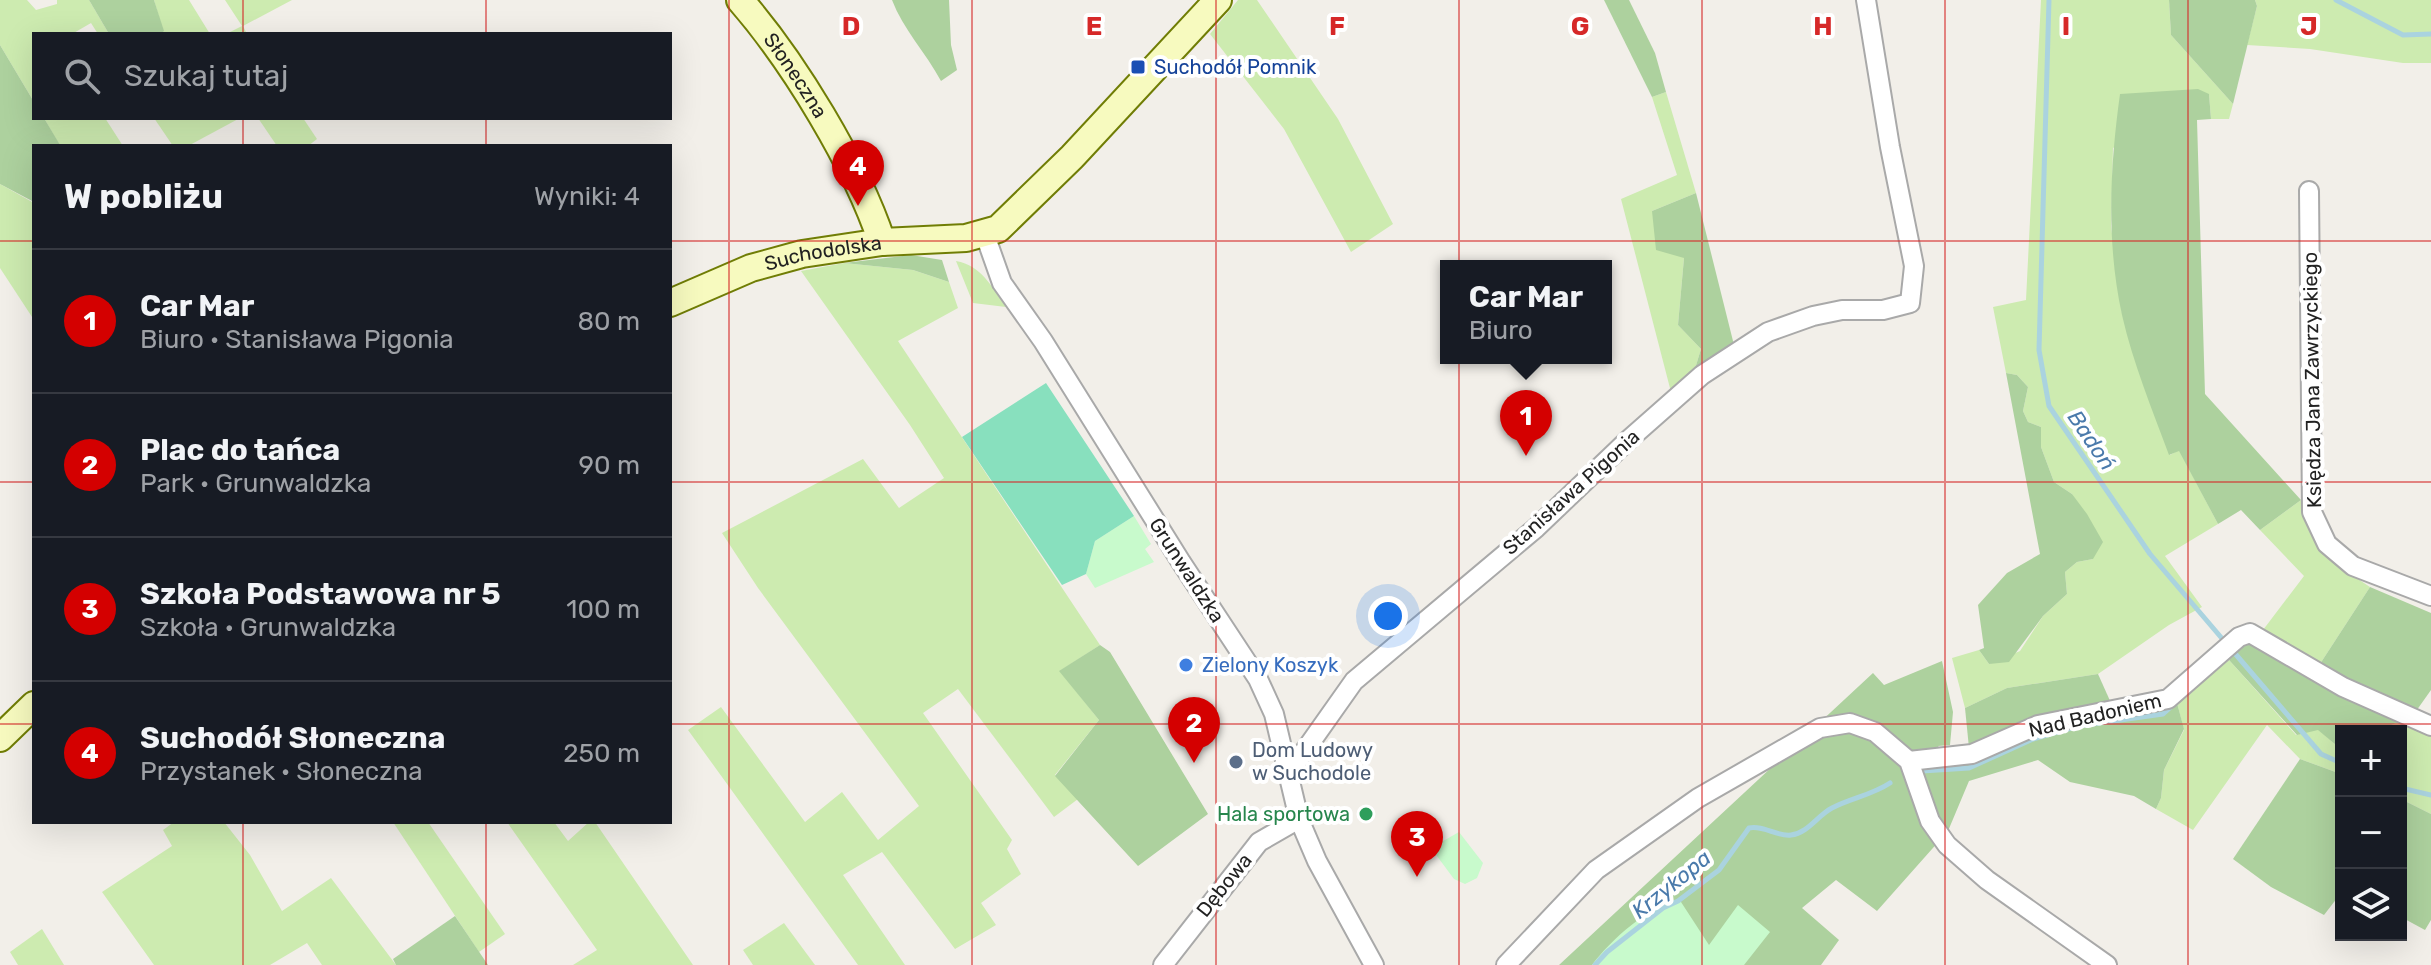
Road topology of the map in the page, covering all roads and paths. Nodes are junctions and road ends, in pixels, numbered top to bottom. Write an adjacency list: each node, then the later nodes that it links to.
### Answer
1 (740, 0): 6 (street, Słoneczna)
2 (1218, 0): 5 (street)
3 (1866, 0): 13 (street, Stanisława Pigonia)
4 (2309, 191): 8 (street, Księdza Jana Zawrzyckiego)
5 (985, 235): 6 (street, Suchodolska); 13 (street, Grunwaldzka)
6 (882, 242): 7 (street, Suchodolska)
7 (672, 302)
8 (2431, 596)
9 (32, 707): 11 (street)
10 (2431, 726): 12 (street, Nad Badoniem)
11 (0, 738)
12 (1909, 761): 17 (street); 18 (street)
13 (1289, 773): 14 (street, Grunwaldzka)
14 (1299, 819): 15 (street, Dębowa); 16 (street, Grunwaldzka)
15 (1163, 965)
16 (1374, 965)
17 (1506, 965)
18 (2107, 965)

